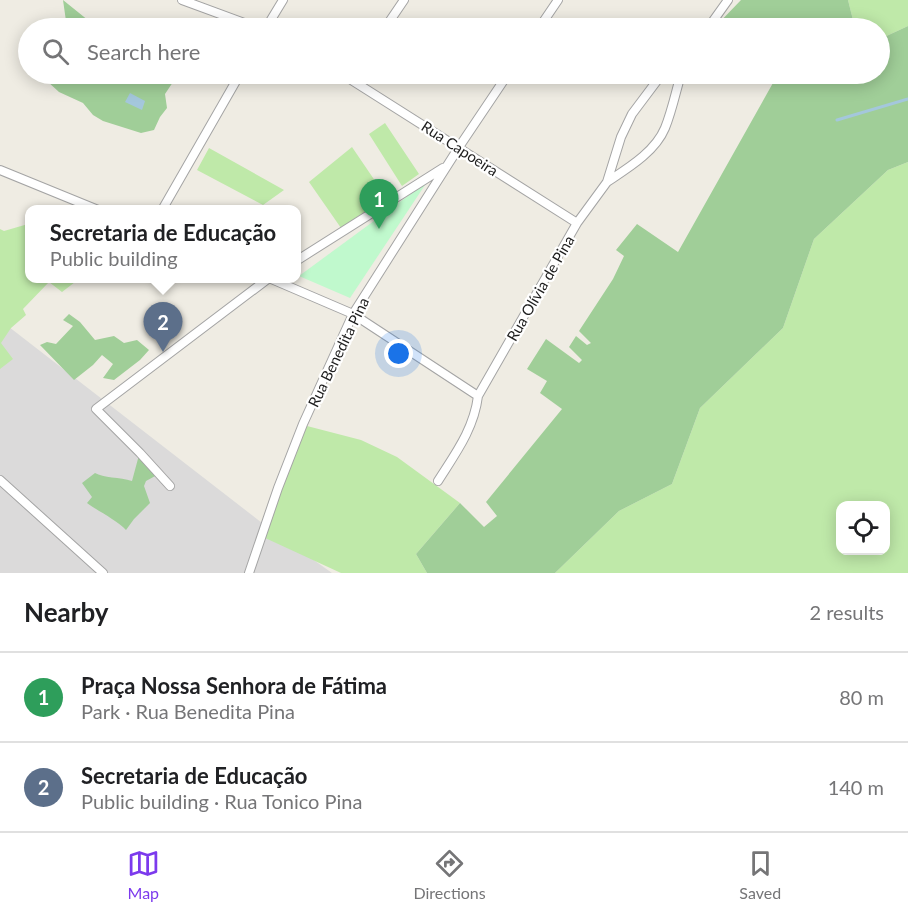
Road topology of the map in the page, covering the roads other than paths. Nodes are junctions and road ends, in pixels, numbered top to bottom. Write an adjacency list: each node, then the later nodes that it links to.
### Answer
1 (182, 0): 6 (street)
2 (283, 0): 7 (street)
3 (404, 0): 8 (street)
4 (558, 0): 9 (street)
5 (728, 0): 10 (street)
6 (231, 18)
7 (272, 18)
8 (392, 18)
9 (546, 18)
10 (715, 18)
11 (234, 84): 21 (street)
12 (366, 84): 16 (street, Rua Capoeira)
13 (501, 84): 16 (street, Rua Benedita Pina)
14 (654, 84): 19 (street, Rua Olívia de Pina)
15 (678, 84): 19 (street, Rua Olívia de Pina)
16 (459, 147): 17 (street, Rua Benedita Pina); 22 (street, Rua Capoeira)
17 (446, 166): 23 (street); 26 (street, Rua Benedita Pina)
18 (0, 170): 20 (street)
19 (607, 182): 22 (street, Rua Olívia de Pina)
20 (86, 205)
21 (165, 205)
22 (577, 223): 27 (street, Rua Olívia de Pina)
23 (301, 258)
24 (264, 283): 30 (street)
25 (279, 283): 26 (street)
26 (353, 314): 27 (street); 32 (street, Rua Benedita Pina)
27 (478, 396): 29 (street, Rua Olívia de Pina)
28 (0, 480): 31 (street)
29 (438, 481)
30 (170, 486)
31 (103, 573)
32 (249, 573)

